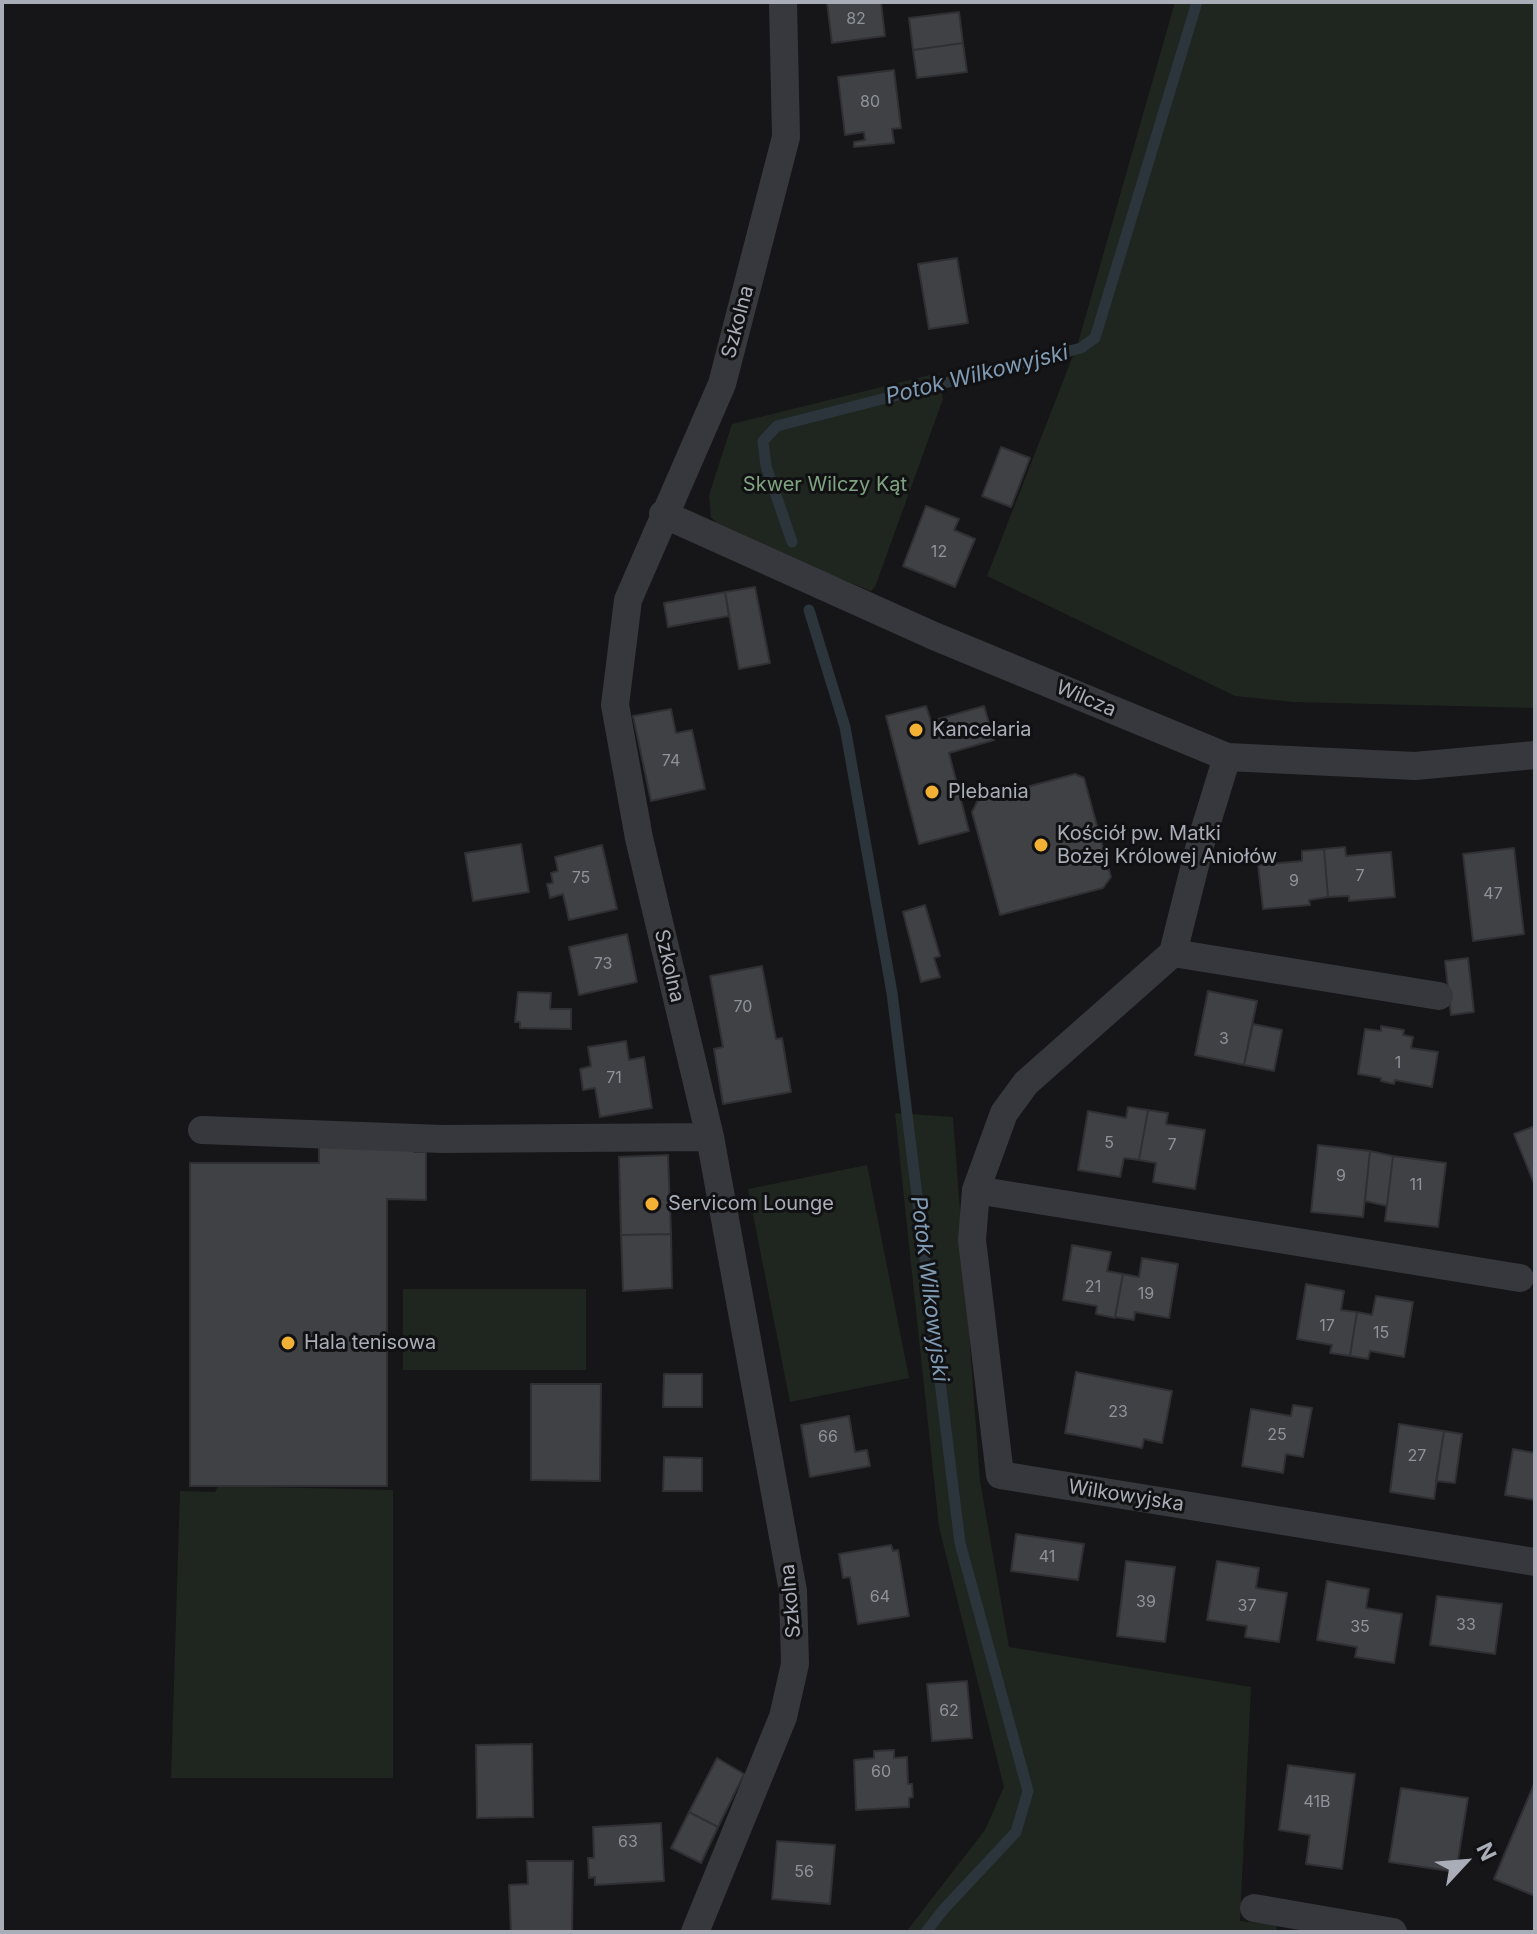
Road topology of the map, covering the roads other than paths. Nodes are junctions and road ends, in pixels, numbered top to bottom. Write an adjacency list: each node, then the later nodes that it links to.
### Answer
1 (783, 2): 2 (street, Szkolna)
2 (663, 514): 4 (street, Wilcza); 8 (street, Szkolna)
3 (1535, 755): 4 (street, Wilcza)
4 (1227, 757): 5 (street)
5 (1173, 953): 6 (street); 9 (street, Wilkowyjska)
6 (1439, 996)
7 (202, 1130): 8 (street)
8 (710, 1137): 13 (street, Szkolna)
9 (976, 1190): 10 (street); 11 (street, Wilkowyjska)
10 (1520, 1278)
11 (1535, 1562)
12 (1254, 1908): 14 (street)
13 (695, 1932)
14 (1393, 1932)

